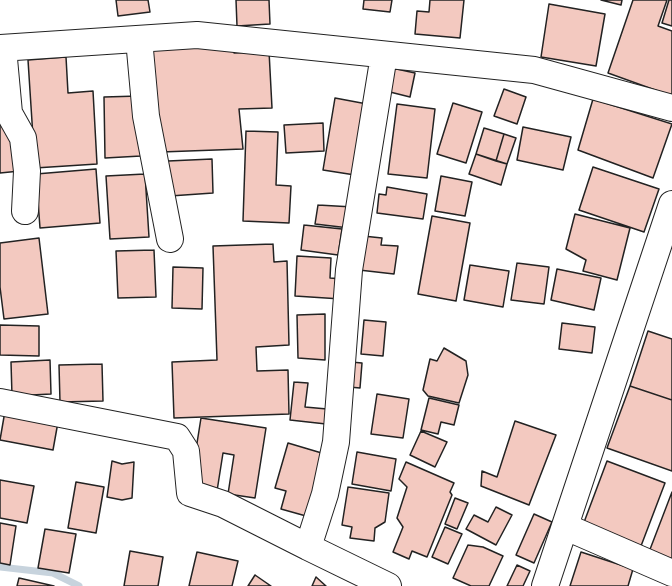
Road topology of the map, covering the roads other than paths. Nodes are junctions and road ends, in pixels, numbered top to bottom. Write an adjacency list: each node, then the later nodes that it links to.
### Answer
1 (139, 39): 2 (street); 3 (street); 7 (street)
2 (1, 48): 6 (street)
3 (384, 55): 4 (street); 10 (street)
4 (672, 108)
5 (672, 204): 9 (street)
6 (25, 211)
7 (170, 239)
8 (0, 402): 10 (street)
9 (566, 527): 11 (street); 13 (street)
10 (308, 547): 12 (street)
11 (672, 573)
12 (388, 586)
13 (545, 586)

